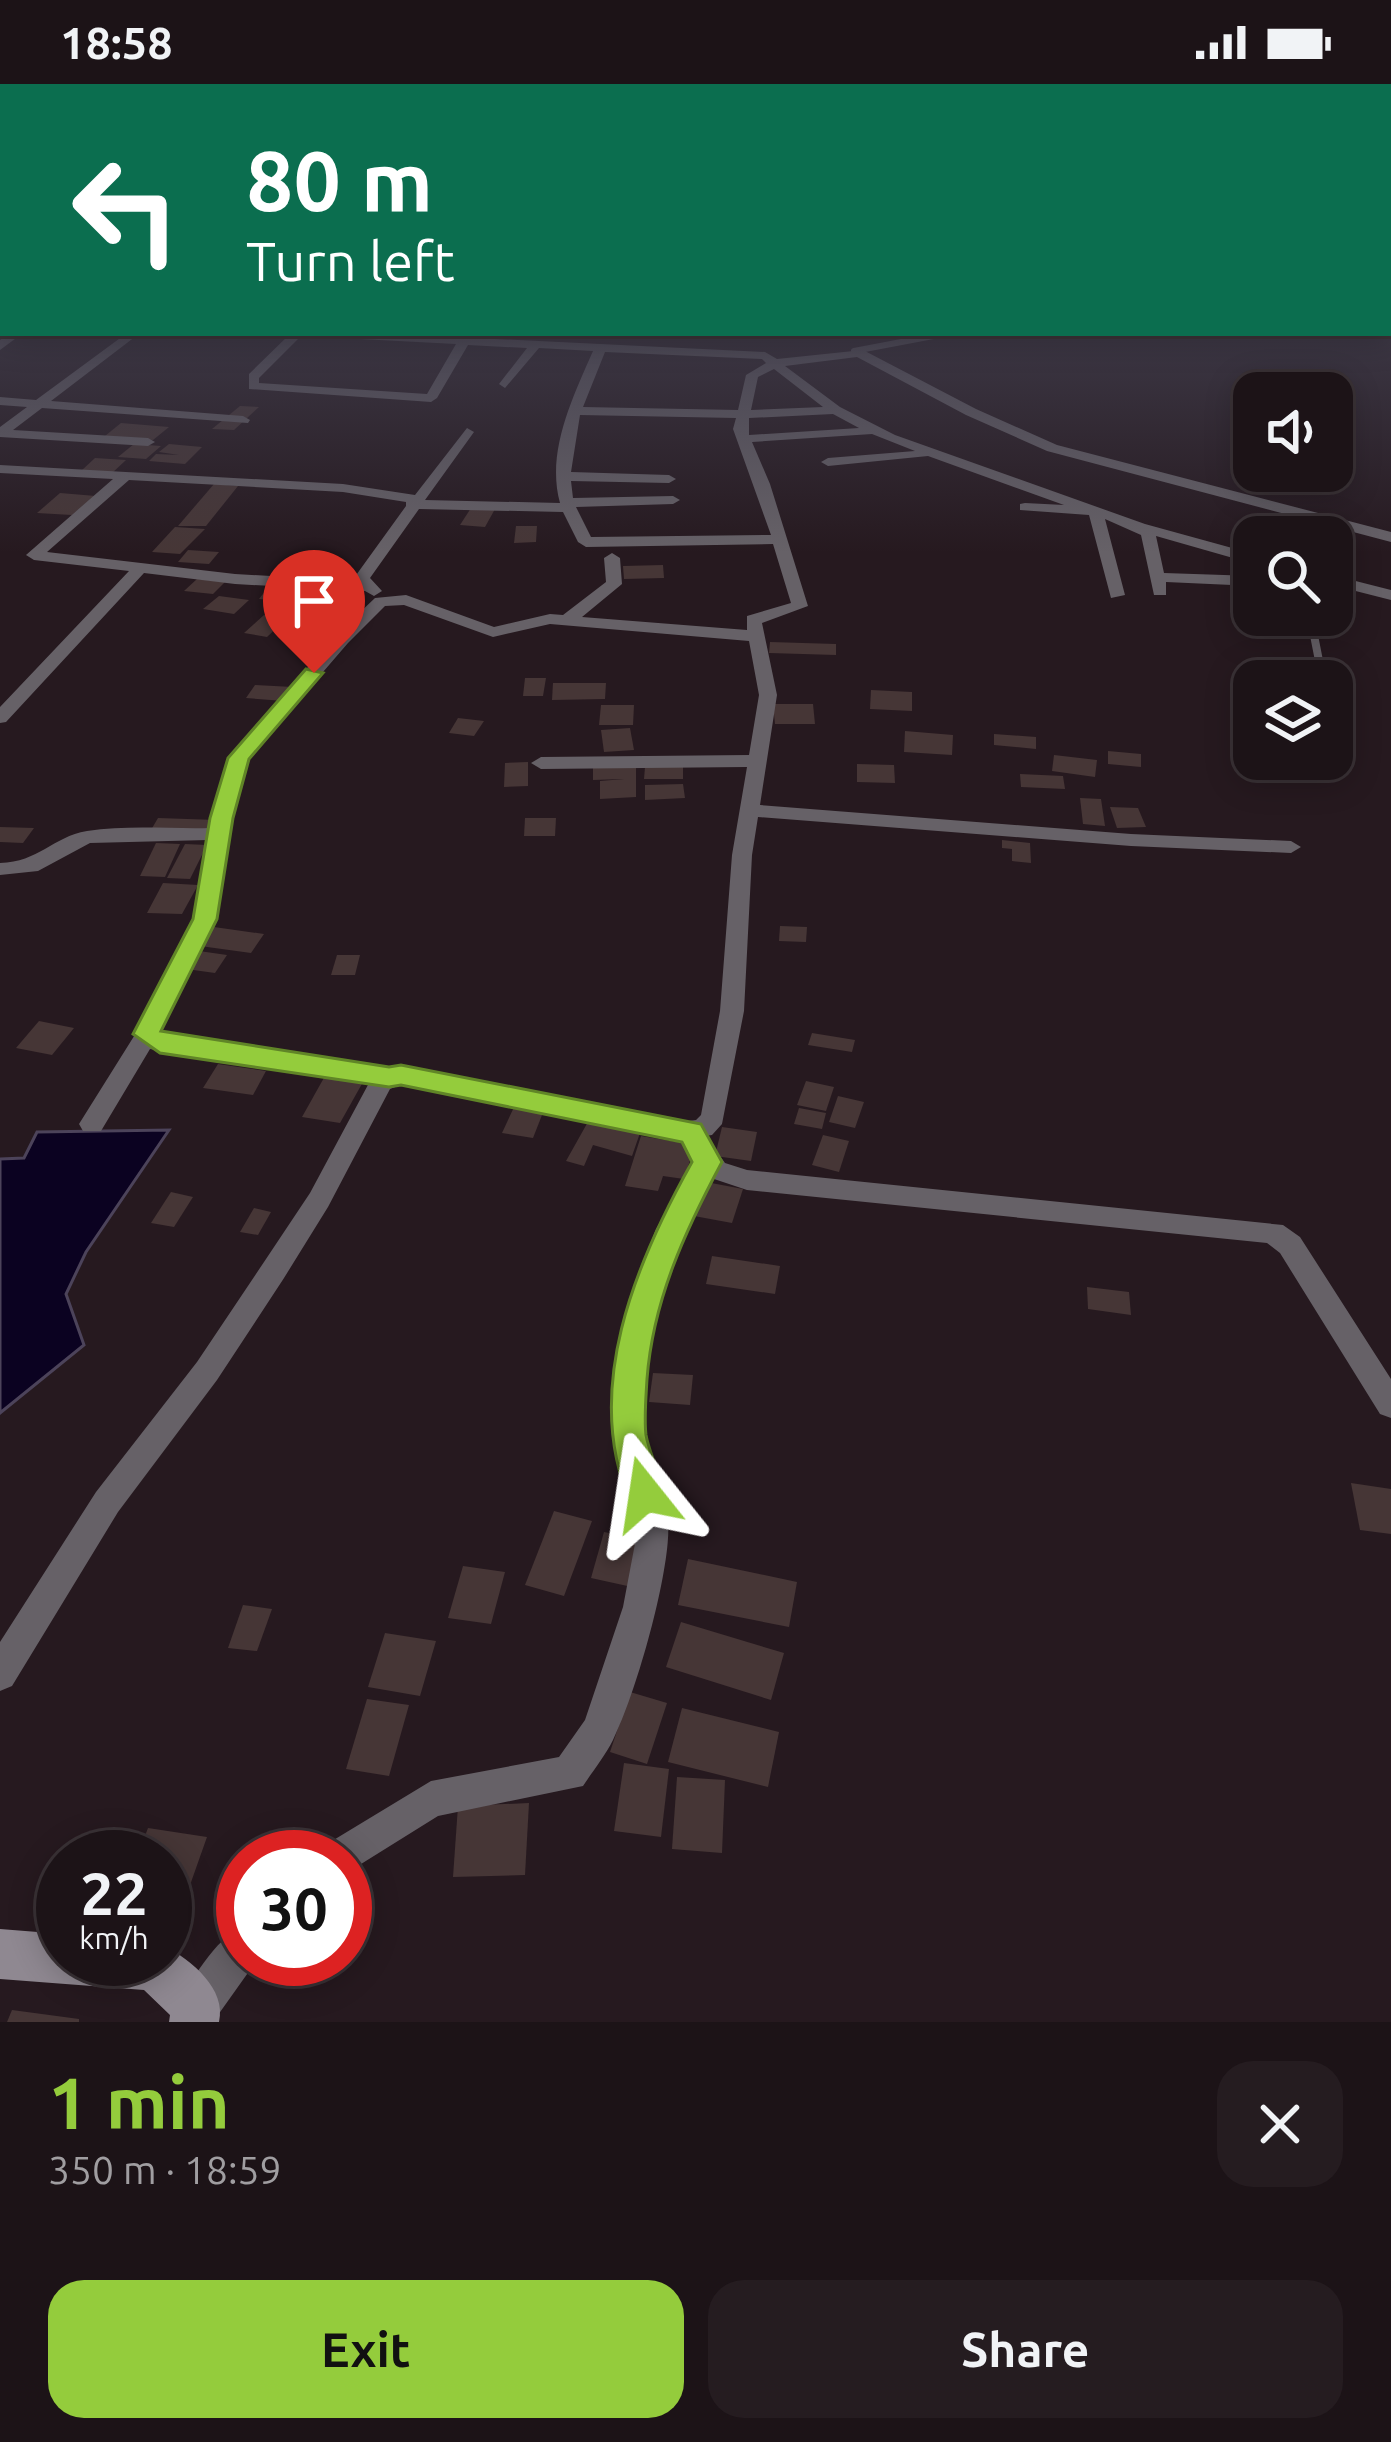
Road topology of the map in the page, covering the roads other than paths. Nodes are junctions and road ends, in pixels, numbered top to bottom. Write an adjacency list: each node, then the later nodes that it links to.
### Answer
1 (82, 372): 11 (street)
2 (259, 372): 3 (street)
3 (445, 372)
4 (515, 372): 9 (street)
5 (590, 372): 12 (street)
6 (763, 372): 15 (street)
7 (790, 372): 13 (street)
8 (899, 372): 32 (street)
9 (506, 384)
10 (0, 401): 11 (street)
11 (40, 404): 14 (street); 18 (street)
12 (573, 410): 15 (street); 23 (street)
13 (836, 410): 15 (street); 16 (street)
14 (243, 420)
15 (742, 426): 16 (street); 33 (street)
16 (874, 430): 20 (street)
17 (466, 432): 27 (street)
18 (0, 433): 19 (street)
19 (148, 442)
20 (929, 454): 21 (street); 30 (street)
21 (829, 461)
22 (0, 469): 24 (street)
23 (561, 476): 25 (street); 28 (street)
24 (124, 477): 27 (street); 36 (street)
25 (669, 479)
26 (673, 500): 28 (street)
27 (414, 501): 28 (street); 39 (street)
28 (568, 505): 33 (street)
29 (1025, 506): 30 (street)
30 (1095, 511): 31 (street); 40 (street)
31 (1139, 527): 34 (street); 37 (street)
32 (1391, 538)
33 (781, 539): 44 (street)
34 (1233, 553)
35 (612, 558): 43 (street)
36 (141, 566): 39 (street); 45 (street)
37 (1233, 581)
38 (1353, 585): 41 (street)
39 (365, 586): 42 (street)
40 (1117, 595)
41 (1391, 595)
42 (392, 599): 43 (street); 49 (street)
43 (566, 621): 44 (street)
44 (754, 637): 46 (street)
45 (0, 718)
46 (755, 760): 47 (street); 48 (street)
47 (541, 763)
48 (748, 810): 50 (street); 55 (street)
49 (219, 834): 51 (street); 52 (street)
50 (1291, 847)
51 (0, 869)
52 (146, 1034): 53 (street); 54 (street)
53 (389, 1077): 55 (street); 58 (street)
54 (92, 1124)
55 (691, 1131): 56 (street)
56 (707, 1162): 57 (street); 59 (street)
57 (1391, 1405)
58 (0, 1674)
59 (372, 1837)
60 (0, 1954): 62 (street)
61 (216, 1985): 62 (street)
62 (195, 2016)

